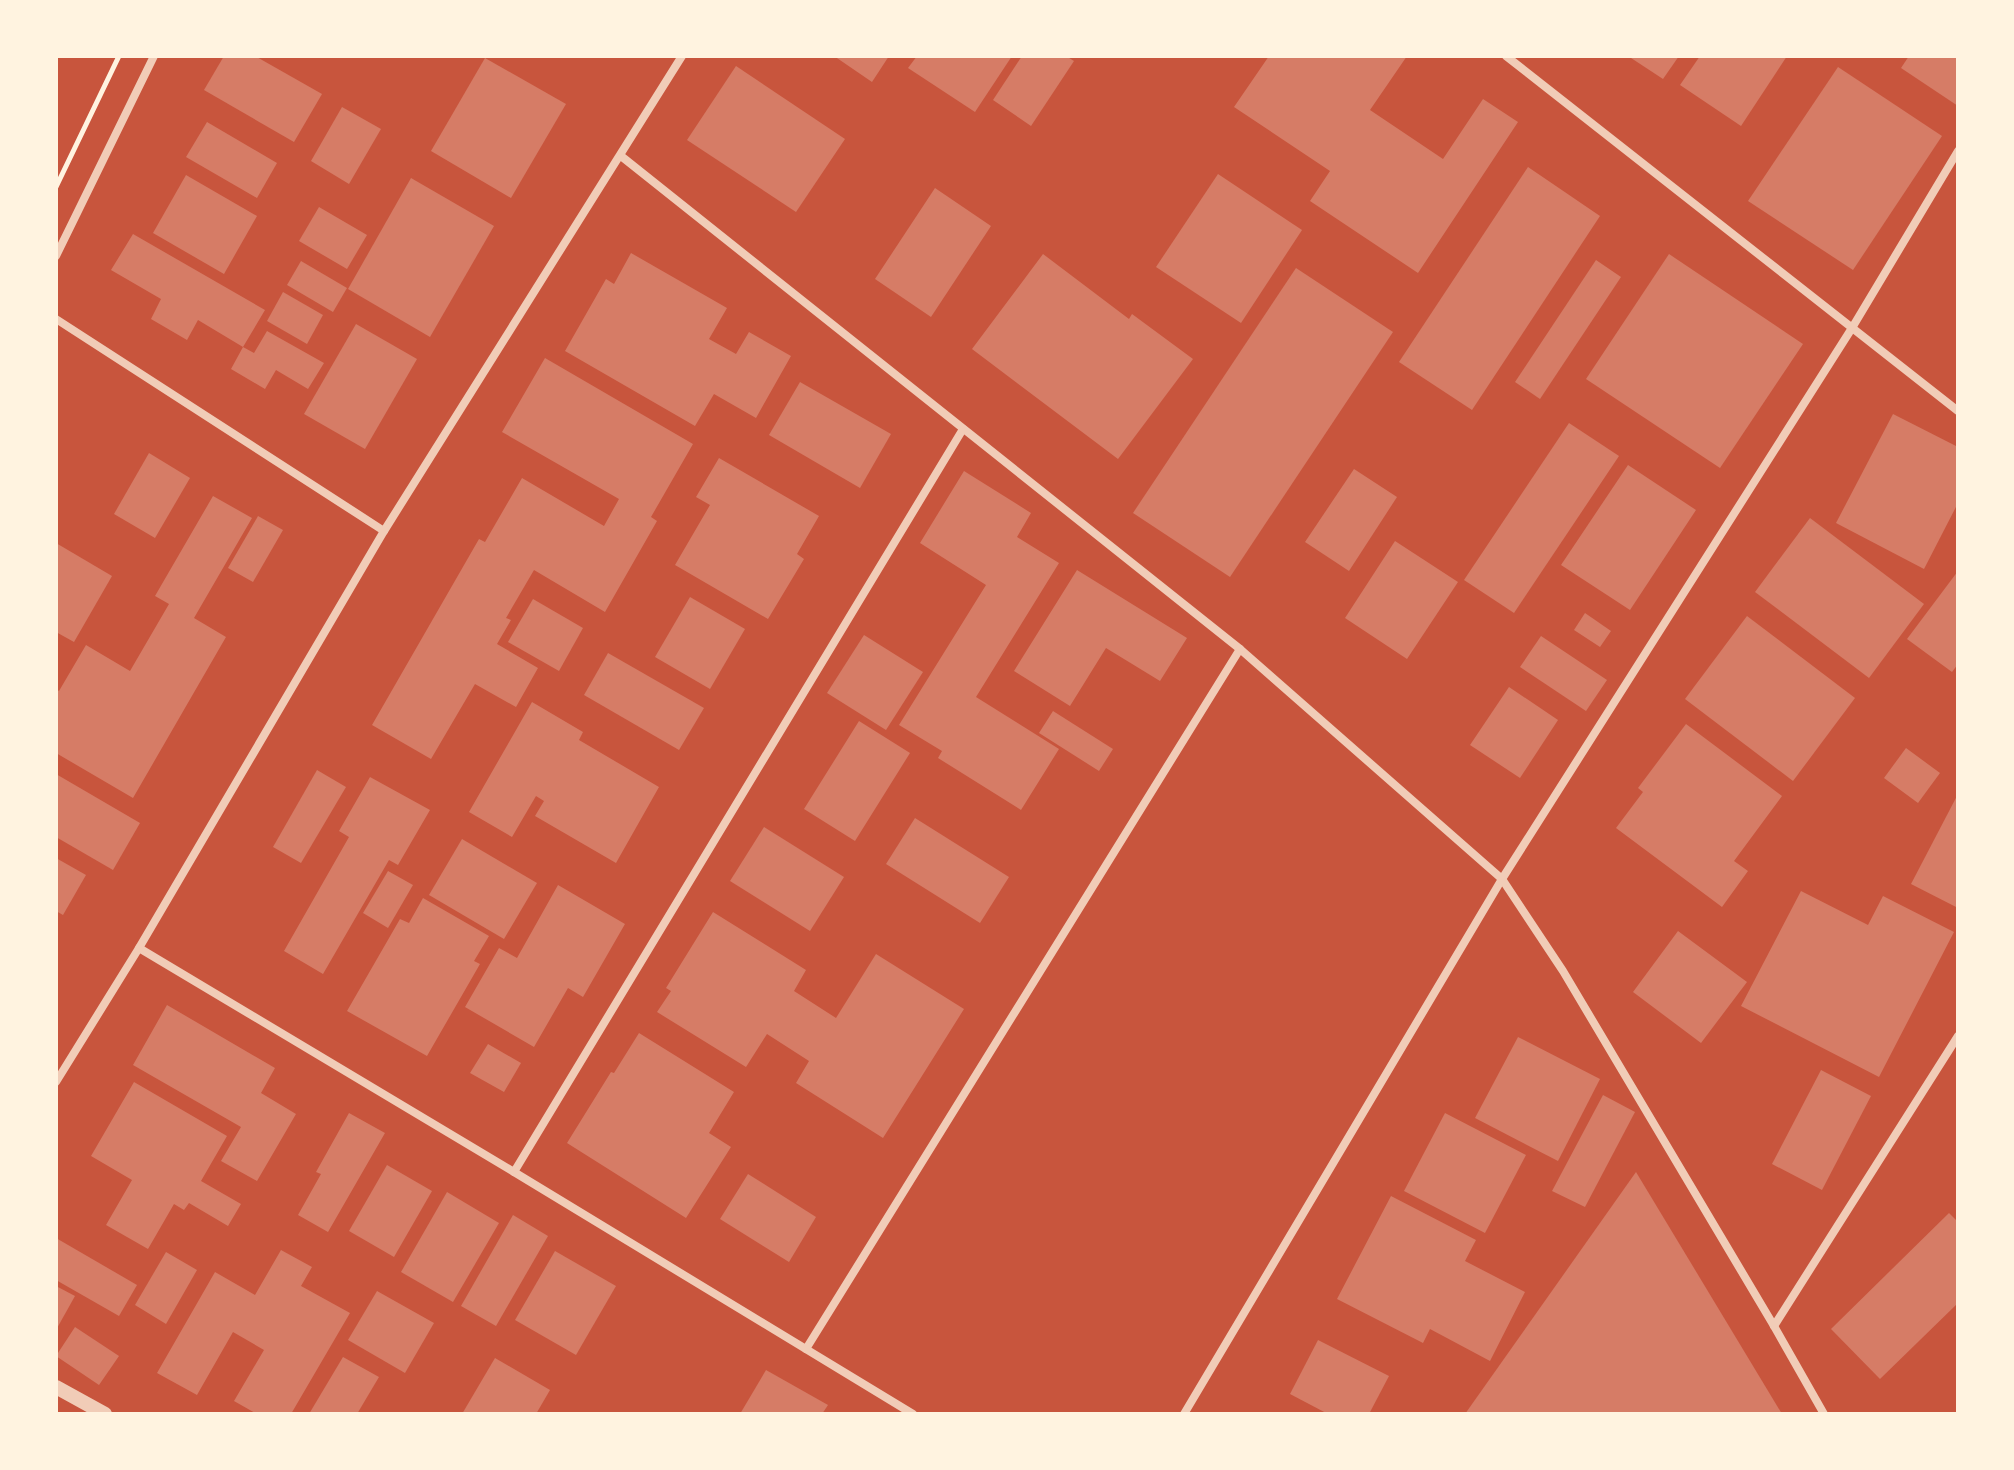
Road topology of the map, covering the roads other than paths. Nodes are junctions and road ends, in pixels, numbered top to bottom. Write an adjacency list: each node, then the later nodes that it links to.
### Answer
1 (154, 56): 6 (street)
2 (682, 56): 5 (street)
3 (1506, 56): 8 (street)
4 (1958, 151): 8 (street)
5 (621, 156): 10 (street); 11 (street)
6 (56, 256)
7 (56, 319): 11 (street)
8 (1852, 328): 9 (street); 13 (street)
9 (1958, 411)
10 (963, 429): 12 (street); 17 (street)
11 (384, 531): 14 (street)
12 (1240, 649): 13 (street); 19 (street)
13 (1502, 879): 18 (street); 23 (street)
14 (139, 948): 16 (street); 17 (street)
15 (1958, 1036): 18 (street)
16 (56, 1082)
17 (514, 1172): 19 (street)
18 (1774, 1326): 24 (street)
19 (806, 1349): 22 (street)
20 (56, 1387): 21 (street)
21 (105, 1414)
22 (913, 1414)
23 (1184, 1414)
24 (1824, 1414)

